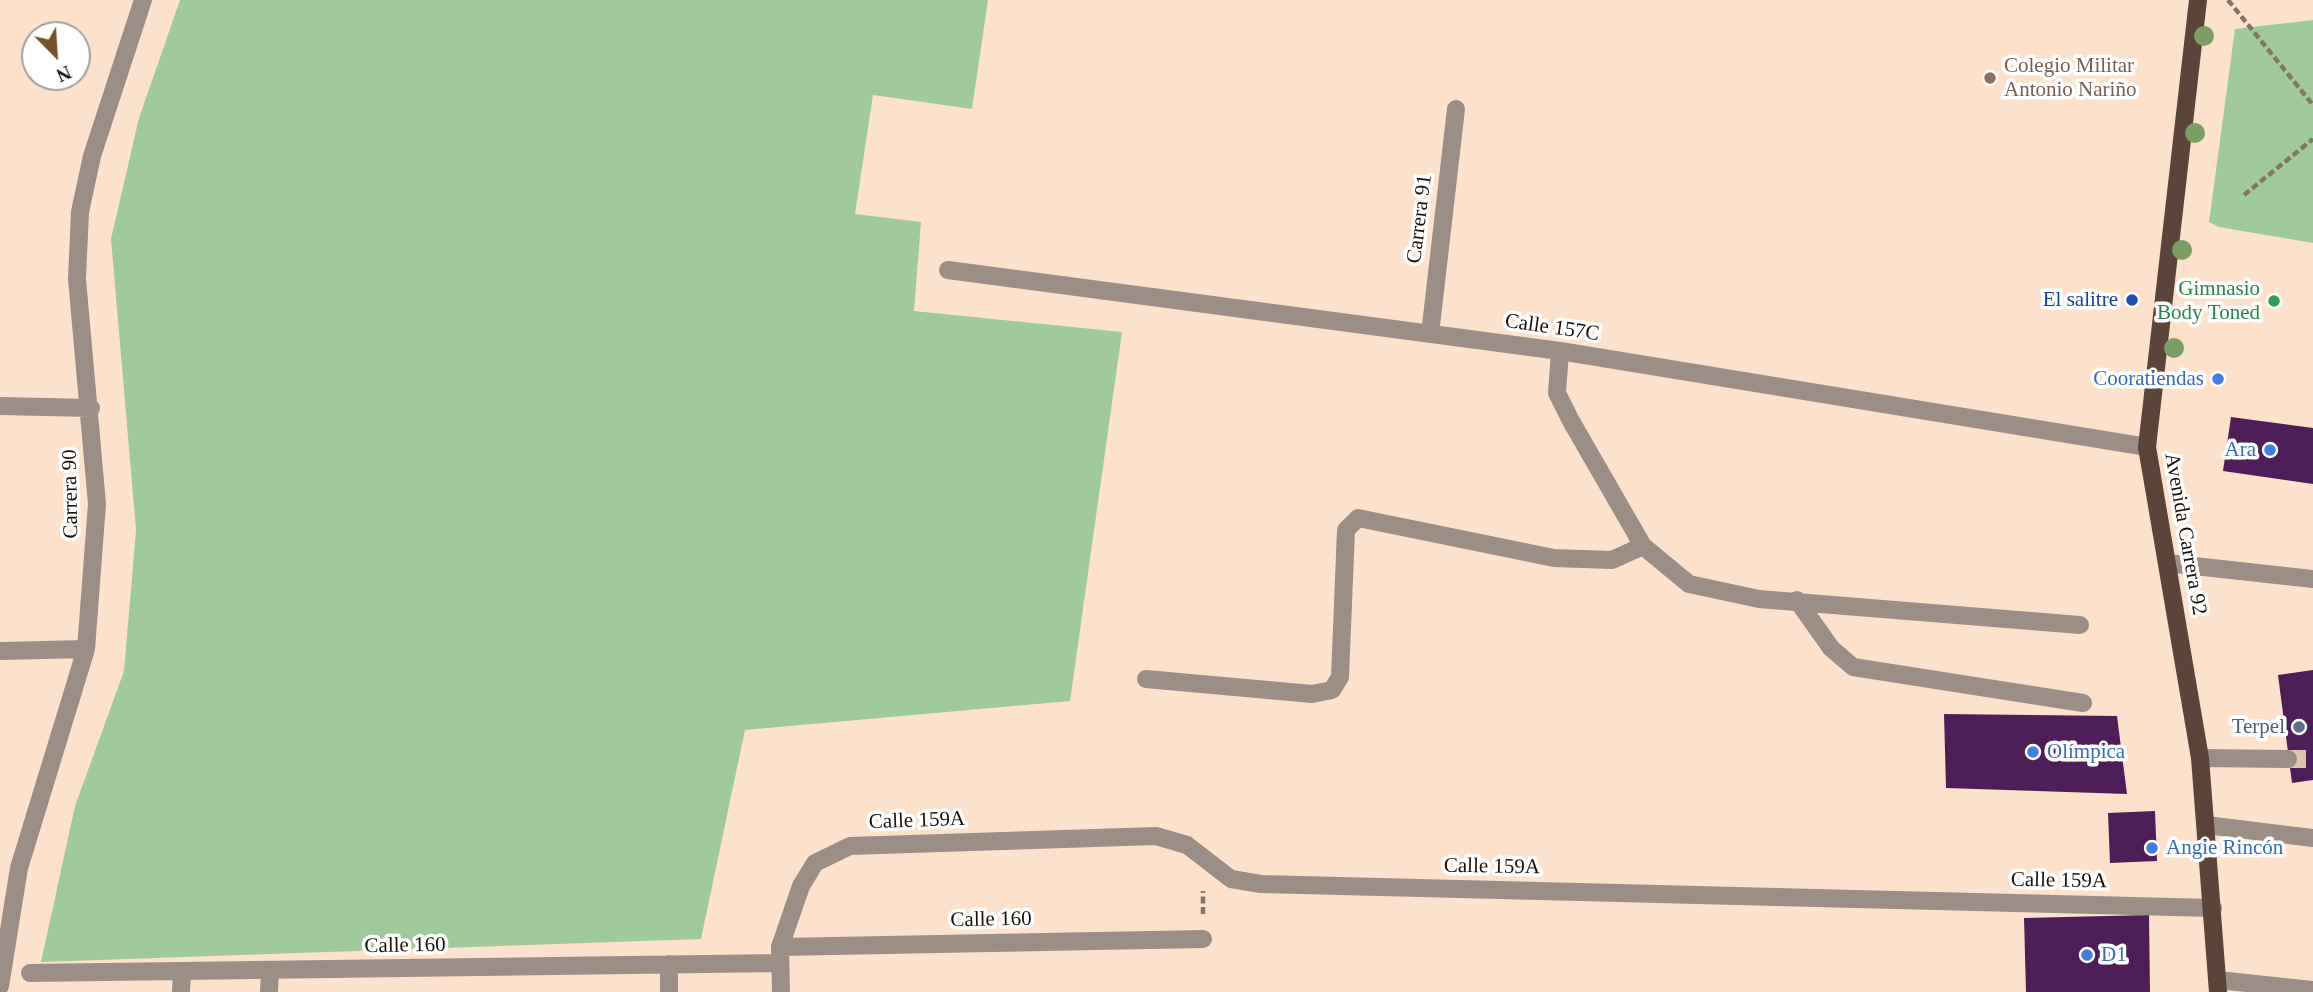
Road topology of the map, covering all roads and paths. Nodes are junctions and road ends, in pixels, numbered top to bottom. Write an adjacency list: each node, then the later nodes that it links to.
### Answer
1 (143, 0): 12 (street, Carrera 90)
2 (2198, 0): 13 (main road, Avenida Carrera 92)
3 (2228, 0): 4 (path)
4 (2313, 105)
5 (1456, 109): 9 (street, Carrera 91)
6 (2313, 139): 7 (path)
7 (2244, 195)
8 (948, 270): 9 (street, Calle 157C)
9 (1430, 334): 10 (street, Calle 157C)
10 (1560, 351): 13 (street, Calle 157C); 14 (street)
11 (0, 406): 12 (street)
12 (91, 408): 19 (street, Carrera 90)
13 (2147, 447): 15 (main road, Avenida Carrera 92)
14 (1643, 546): 17 (street); 21 (street)
15 (2167, 563): 16 (street); 23 (main road, Avenida Carrera 92)
16 (2313, 579)
17 (1797, 600): 18 (street); 22 (street)
18 (2080, 625)
19 (86, 649): 20 (street); 35 (street, Carrera 90)
20 (0, 651)
21 (1146, 679)
22 (2083, 703)
23 (2200, 758): 24 (street); 25 (main road, Avenida Carrera 92)
24 (2288, 759)
25 (2206, 825): 26 (street); 28 (main road, Avenida Carrera 92)
26 (2313, 838)
27 (1203, 858): 28 (street, Calle 159A); 29 (path); 30 (street, Calle 159A)
28 (2213, 908): 36 (main road, Avenida Carrera 92)
29 (1203, 939): 30 (street, Calle 160)
30 (780, 955): 31 (street, Calle 160); 41 (street)
31 (669, 964): 33 (street, Calle 160); 40 (street)
32 (182, 971): 33 (street, Calle 160); 34 (street, Calle 160); 38 (street)
33 (270, 971): 39 (street)
34 (30, 973)
35 (0, 986)
36 (2218, 986): 37 (street)
37 (2313, 990)
38 (181, 992)
39 (269, 992)
40 (669, 992)
41 (781, 992)

